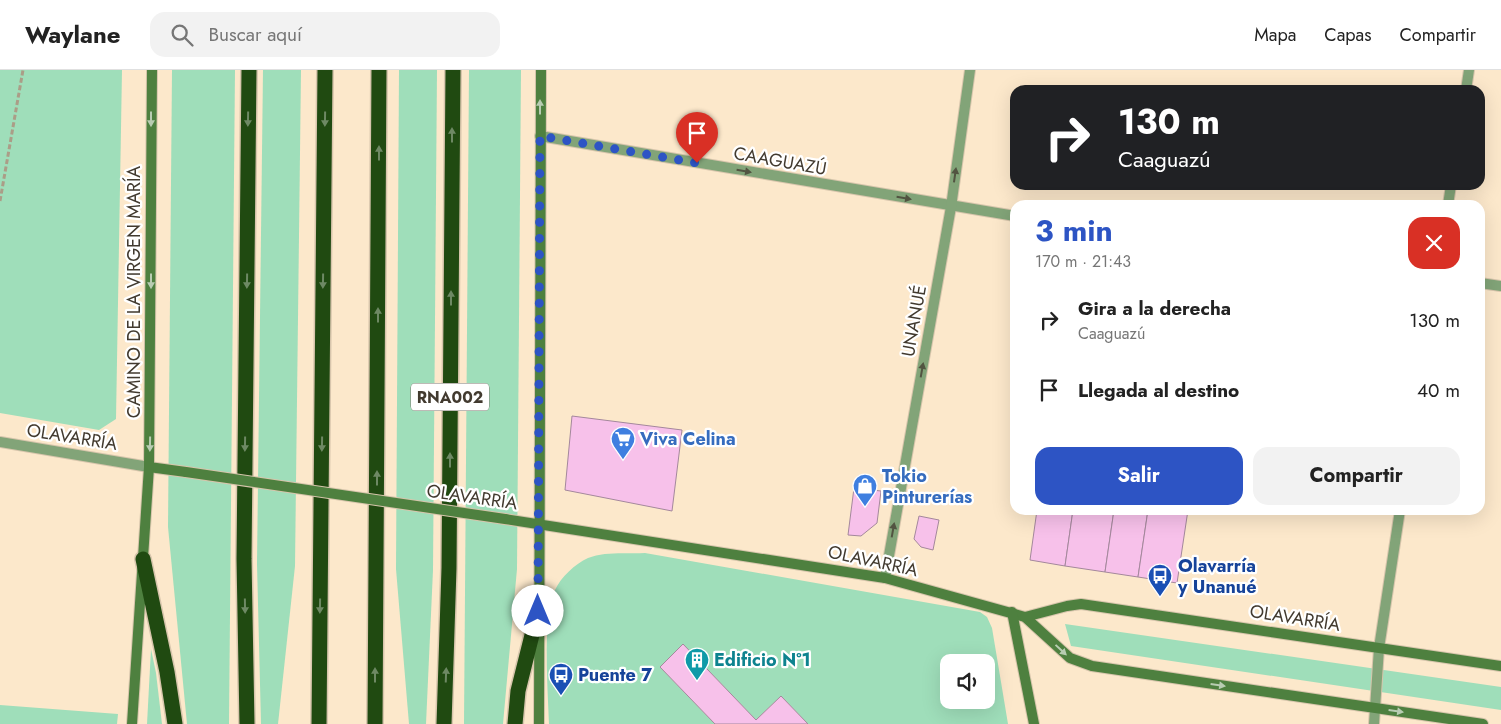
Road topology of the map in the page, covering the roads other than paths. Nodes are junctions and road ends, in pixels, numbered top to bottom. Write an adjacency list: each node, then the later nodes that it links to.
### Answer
1 (152, 70): 16 (street, CAMINO DE LA VIRGEN MARÍA, one-way to 16)
2 (249, 70): 29 (highway, one-way to 29)
3 (325, 70): 30 (highway, one-way to 30)
4 (379, 70): 31 (highway, one-way to 4)
5 (453, 70): 32 (highway, RNA002, one-way to 5)
6 (541, 70): 10 (street, one-way to 6)
7 (970, 70): 11 (street, UNANUÉ, one-way to 7)
8 (1469, 70): 9 (street)
9 (1467, 85)
10 (540, 136): 11 (street, CAAGUAZÚ, one-way to 11); 18 (street)
11 (951, 207): 12 (street, CAAGUAZÚ); 20 (street, UNANUÉ, one-way to 11)
12 (1010, 215)
13 (1485, 284): 14 (street)
14 (1501, 286)
15 (0, 442): 16 (street, OLAVARRÍA)
16 (149, 467): 18 (street, OLAVARRÍA, bridge); 19 (street, CAMINO DE LA VIRGEN MARÍA)
17 (1399, 515): 24 (street)
18 (538, 523): 20 (street, OLAVARRÍA); 21 (street)
19 (143, 559): 27 (street, CAMINO DE LA VIRGEN MARÍA); 28 (highway)
20 (885, 578): 22 (street, OLAVARRÍA)
21 (538, 611): 33 (highway); 34 (street)
22 (1012, 612): 23 (street, OLAVARRÍA); 35 (street)
23 (1025, 617): 24 (street, OLAVARRÍA); 26 (street, OLAVARRÍA, one-way to 26)
24 (1378, 648): 25 (street, OLAVARRÍA); 26 (street)
25 (1501, 666)
26 (1377, 708): 36 (street); 37 (street, OLAVARRÍA, one-way to 37)
27 (132, 724)
28 (175, 724)
29 (247, 724)
30 (319, 724)
31 (375, 724)
32 (444, 724)
33 (515, 724)
34 (539, 724)
35 (1034, 724)
36 (1374, 724)
37 (1483, 724)

